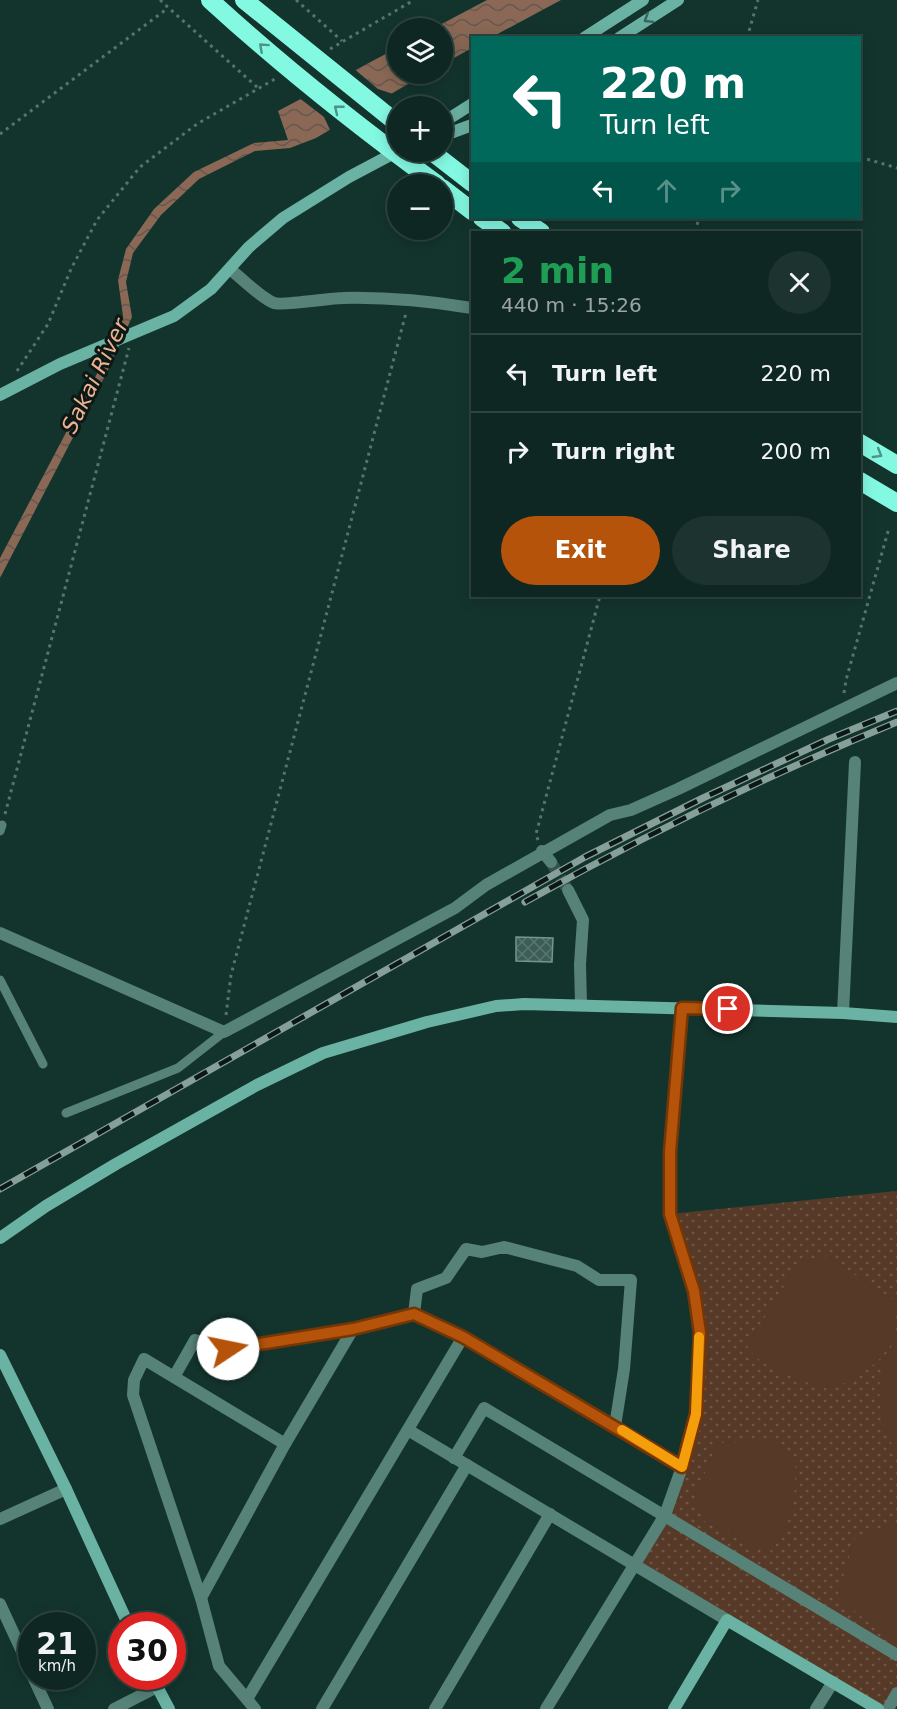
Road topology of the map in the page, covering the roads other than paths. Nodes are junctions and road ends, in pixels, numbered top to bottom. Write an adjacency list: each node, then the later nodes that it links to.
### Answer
1 (210, 0): 12 (highway, one-way to 1)
2 (244, 0): 8 (highway)
3 (643, 0): 5 (street)
4 (678, 0): 6 (street, one-way to 6)
5 (587, 36)
6 (622, 36)
7 (471, 105): 9 (street)
8 (387, 115)
9 (453, 116)
10 (471, 125): 11 (street)
11 (453, 132)
12 (387, 146)
13 (387, 157): 24 (street)
14 (409, 162): 16 (highway)
15 (445, 162): 17 (highway)
16 (424, 174)
17 (471, 182)
18 (453, 196): 19 (highway)
19 (471, 210)
20 (483, 219): 22 (highway)
21 (522, 219): 23 (highway)
22 (501, 231)
23 (540, 231)
24 (230, 269): 25 (street); 26 (street)
25 (471, 308)
26 (0, 395)
27 (861, 444): 28 (highway, one-way to 28)
28 (897, 465)
29 (861, 482): 30 (highway)
30 (897, 503)
31 (897, 683): 33 (street)
32 (855, 762): 40 (street)
33 (542, 851): 34 (street); 42 (street)
34 (551, 862)
35 (568, 890): 38 (street)
36 (0, 933): 42 (street)
37 (0, 980): 43 (lane)
38 (581, 1004): 39 (street); 45 (street)
39 (682, 1008): 40 (street); 56 (street)
40 (843, 1013): 41 (street)
41 (897, 1017)
42 (224, 1032): 44 (lane)
43 (44, 1064)
44 (66, 1113)
45 (0, 1238)
46 (414, 1314): 47 (street); 48 (street); 51 (street)
47 (353, 1329): 50 (street); 53 (street)
48 (463, 1337): 51 (street); 52 (street)
49 (0, 1355): 57 (street)
50 (174, 1377): 53 (street); 62 (street)
51 (615, 1426): 56 (street)
52 (408, 1430): 54 (street); 73 (street)
53 (285, 1444): 62 (street)
54 (454, 1458): 55 (street); 59 (street)
55 (467, 1465): 58 (street); 78 (street)
56 (682, 1467): 59 (street)
57 (66, 1489): 60 (street); 64 (street)
58 (550, 1514): 61 (street); 79 (street)
59 (665, 1515): 61 (street); 67 (street)
60 (0, 1519)
61 (634, 1564): 65 (street); 80 (street)
62 (201, 1598): 73 (street)
63 (0, 1604): 66 (street)
64 (123, 1612)
65 (727, 1620): 68 (street); 81 (street)
66 (18, 1644)
67 (897, 1655)
68 (833, 1682): 82 (street); 83 (street)
69 (39, 1690): 74 (street)
70 (142, 1690): 75 (street)
71 (159, 1690): 76 (street)
72 (897, 1693): 84 (street)
73 (247, 1699): 77 (street)
74 (48, 1709)
75 (114, 1709)
76 (170, 1709)
77 (255, 1709)
78 (322, 1709)
79 (435, 1709)
80 (546, 1709)
81 (674, 1709)
82 (816, 1709)
83 (878, 1709)
84 (888, 1709)

